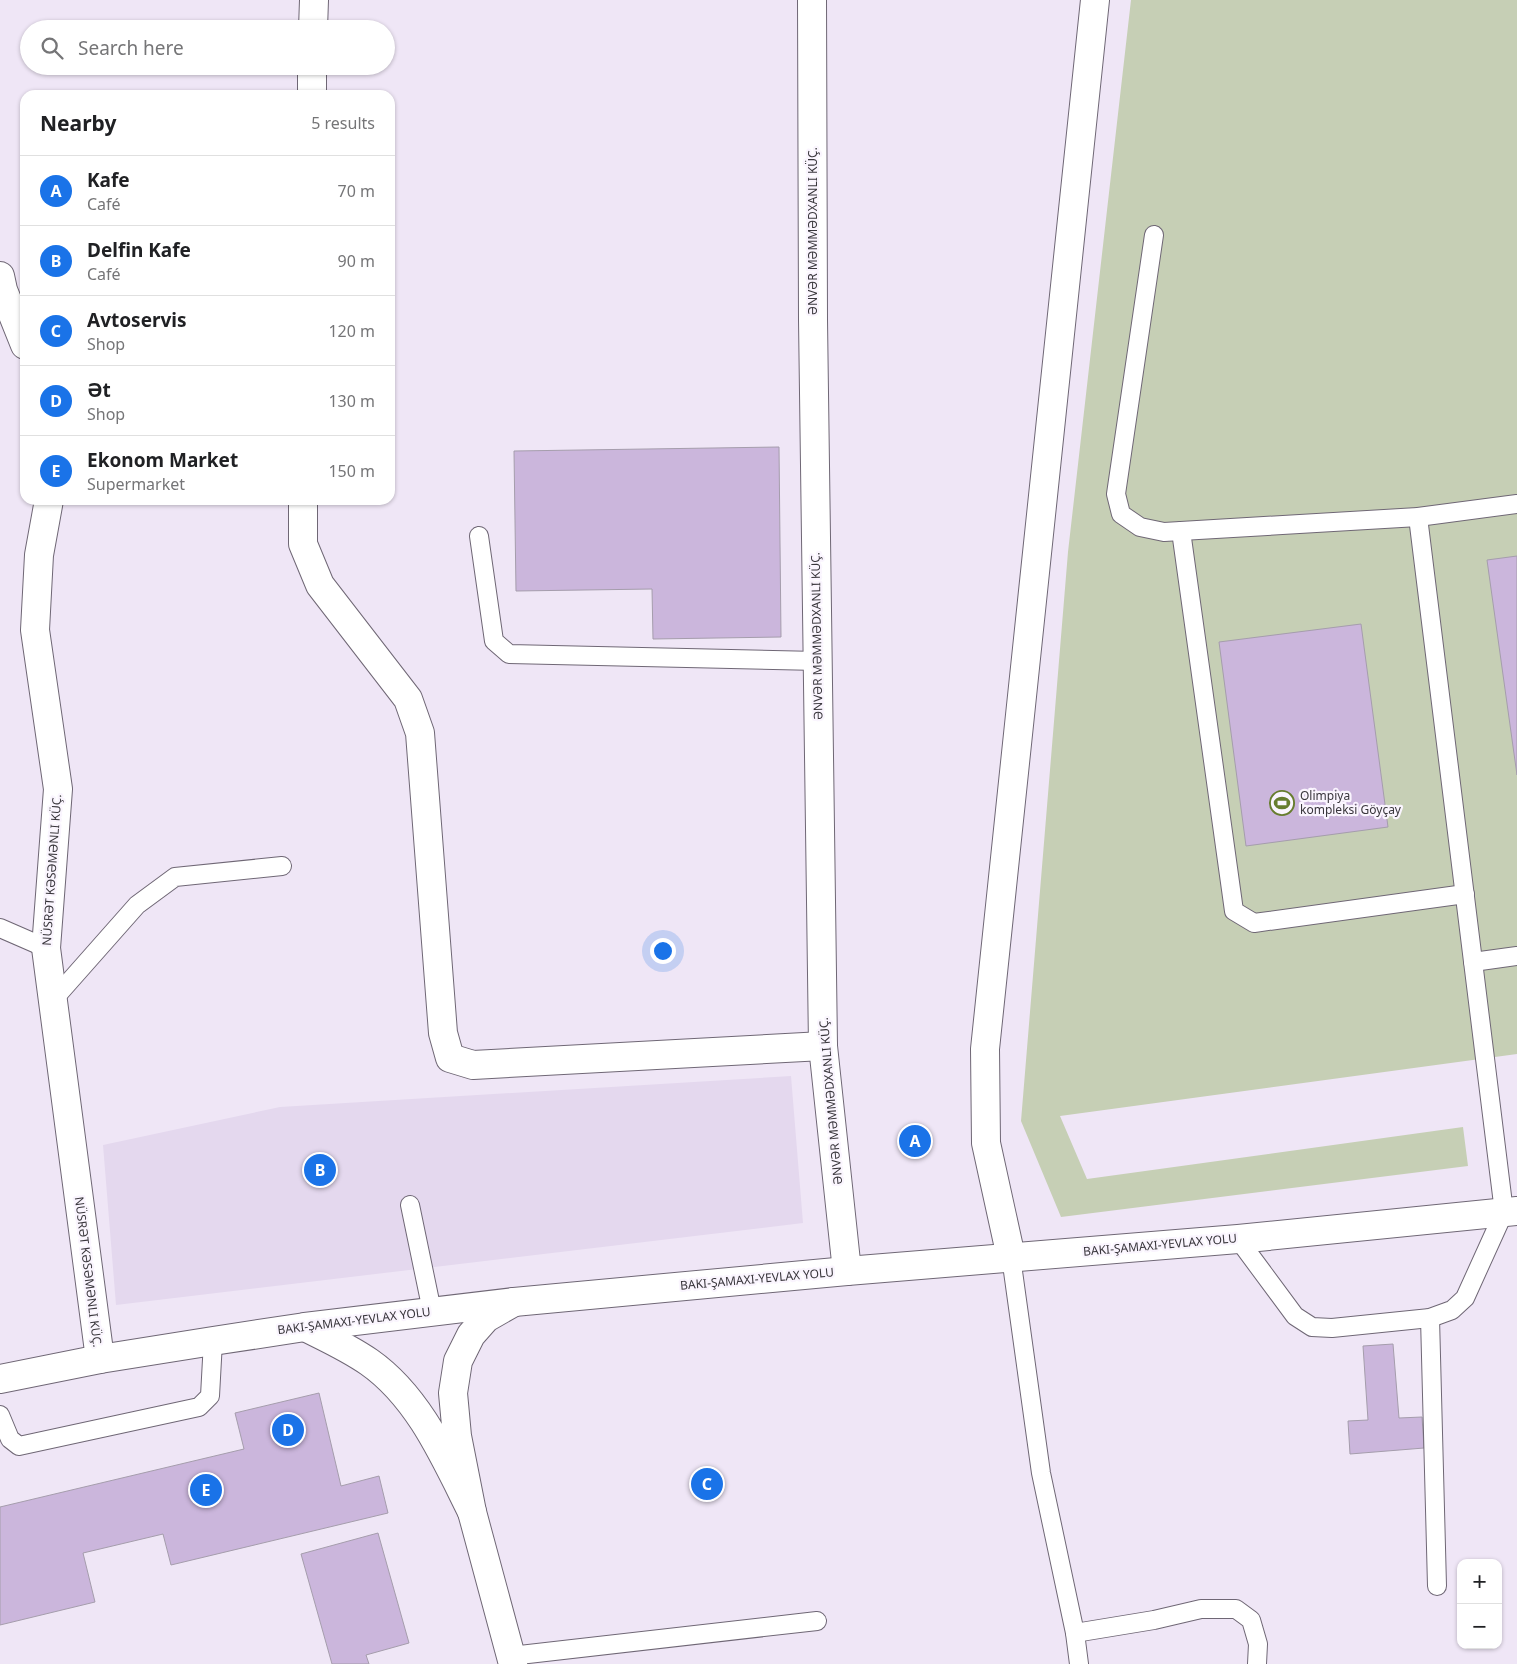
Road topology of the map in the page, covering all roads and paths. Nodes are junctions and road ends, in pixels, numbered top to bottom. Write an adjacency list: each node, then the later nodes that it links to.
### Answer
1 (314, 0): 4 (main road)
2 (812, 0): 16 (main road)
3 (1095, 0): 28 (main road)
4 (313, 20)
5 (312, 75): 6 (main road)
6 (312, 90)
7 (1154, 235): 14 (lane)
8 (0, 276): 9 (main road)
9 (20, 333)
10 (1517, 504): 13 (lane)
11 (48, 505): 20 (main road, NÜSRƏT KƏSƏMƏNLI KÜÇ.)
12 (303, 505): 24 (main road)
13 (1418, 516): 14 (lane); 18 (lane)
14 (1181, 531): 18 (lane)
15 (479, 536): 16 (lane)
16 (818, 661): 24 (main road)
17 (282, 866): 23 (lane)
18 (1465, 894): 22 (lane)
19 (0, 928): 20 (lane)
20 (46, 948): 23 (main road, NÜSRƏT KƏSƏMƏNLI KÜÇ.)
21 (1517, 956): 22 (lane)
22 (1473, 962): 26 (lane)
23 (53, 1000): 35 (main road, NÜSRƏT KƏSƏMƏNLI KÜÇ.)
24 (823, 1046): 29 (main road)
25 (410, 1205): 31 (lane)
26 (1511, 1211): 27 (main road); 32 (lane)
27 (1238, 1239): 28 (main road); 32 (lane)
28 (1011, 1258): 29 (main road); 41 (lane)
29 (847, 1271): 30 (main road)
30 (514, 1302): 31 (main road); 38 (main road)
31 (432, 1311): 33 (main road)
32 (1430, 1318): 39 (lane)
33 (305, 1327): 34 (main road); 38 (main road)
34 (213, 1341): 35 (main road); 37 (lane)
35 (100, 1358): 36 (main road)
36 (0, 1379)
37 (0, 1415)
38 (472, 1512): 42 (main road)
39 (1437, 1586)
40 (817, 1621): 42 (lane)
41 (1075, 1632): 43 (lane); 44 (lane)
42 (512, 1660)
43 (1079, 1664)
44 (1257, 1664)

